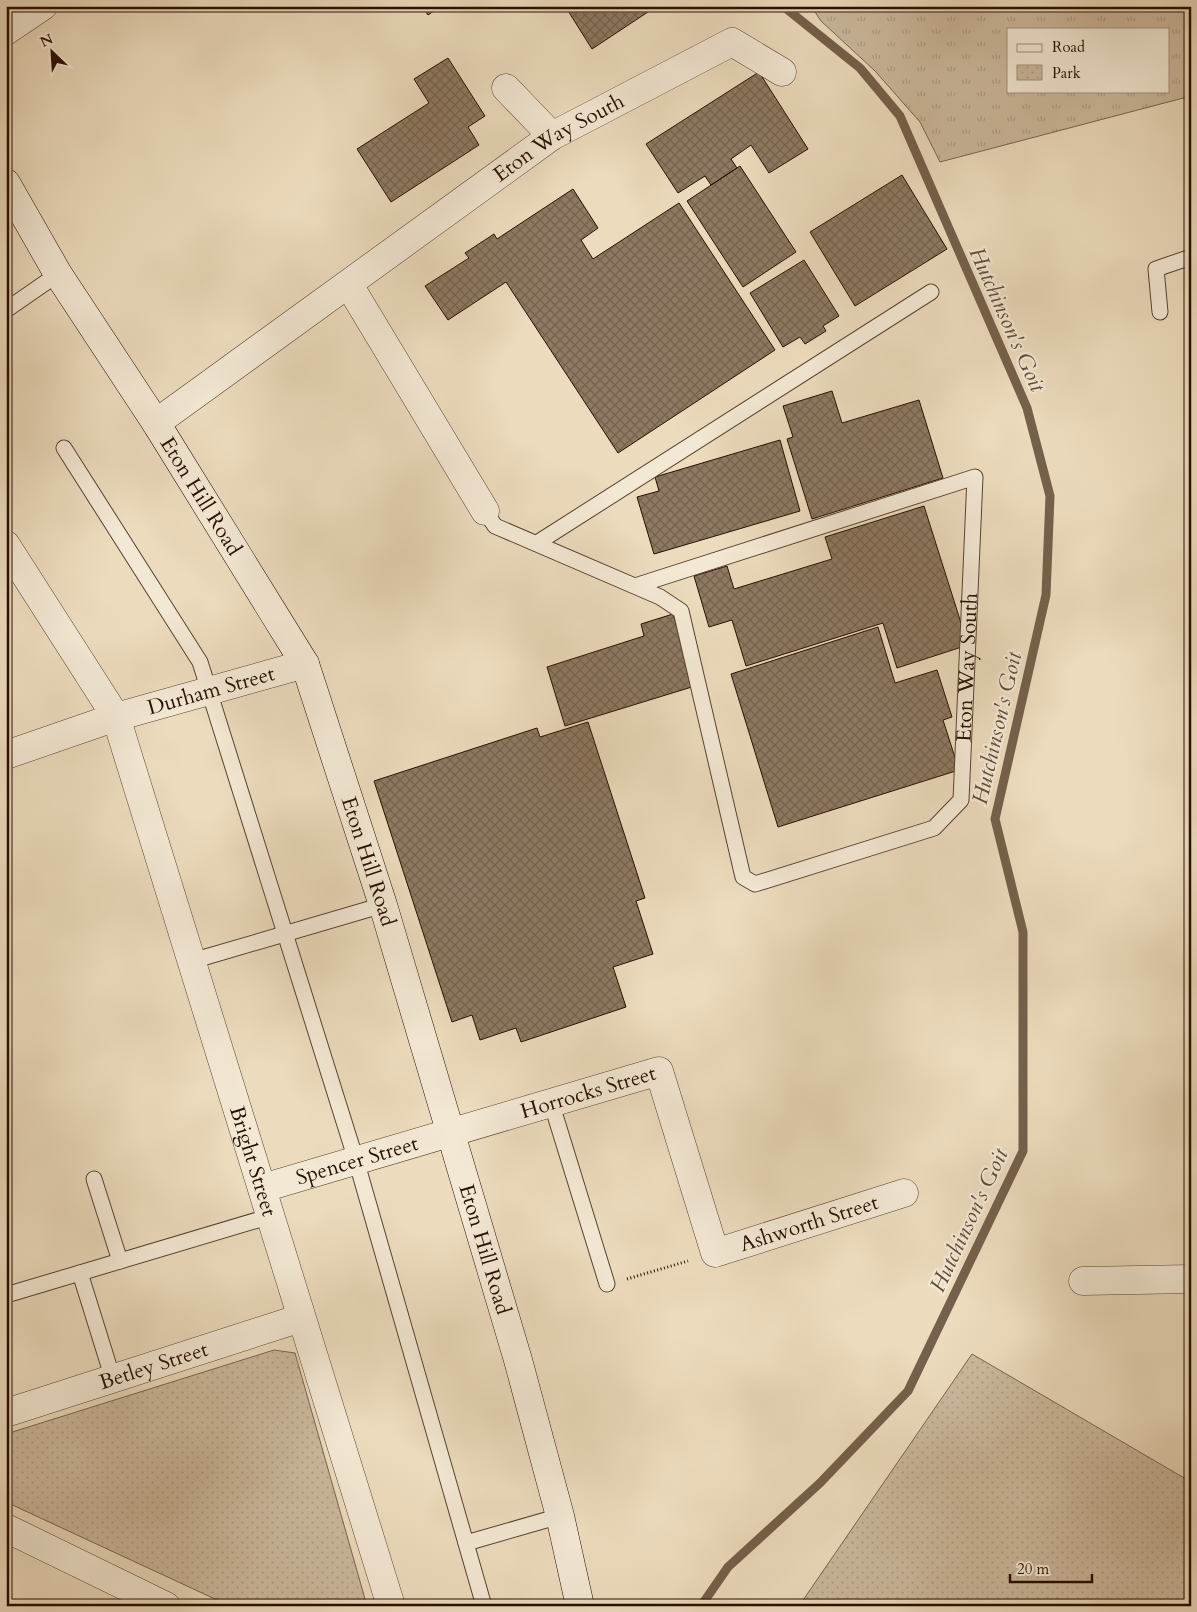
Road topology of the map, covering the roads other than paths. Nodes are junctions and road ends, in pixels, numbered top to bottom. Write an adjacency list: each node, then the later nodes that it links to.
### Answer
1 (43, 6): 2 (street)
2 (6, 31)
3 (782, 72): 5 (street, Eton Way South)
4 (506, 88): 5 (street)
5 (552, 136): 9 (street, Eton Way South)
6 (6, 183): 8 (street, Eton Hill Road)
7 (1191, 257): 12 (lane)
8 (58, 274): 11 (lane); 13 (street, Eton Hill Road)
9 (349, 285): 13 (street, Eton Way South); 15 (street, Eton Way South)
10 (931, 292): 16 (lane)
11 (6, 310)
12 (1160, 312)
13 (156, 423): 19 (street, Eton Hill Road)
14 (64, 448): 20 (lane)
15 (485, 511): 16 (lane, Eton Way South)
16 (537, 543): 18 (lane, Eton Way South)
17 (6, 545): 21 (street, Bright Street)
18 (635, 586): 18 (lane, Eton Way South)
19 (305, 664): 20 (street, Durham Street); 23 (street, Eton Hill Road)
20 (210, 691): 21 (street, Durham Street); 24 (lane)
21 (116, 716): 22 (street, Durham Street); 25 (street, Bright Street)
22 (6, 755)
23 (383, 905): 24 (lane); 27 (street, Eton Hill Road)
24 (286, 933): 25 (lane); 28 (lane)
25 (192, 961): 30 (street, Bright Street)
26 (551, 1102): 27 (street, Horrocks Street); 33 (street, Horrocks Street); 38 (lane)
27 (451, 1133): 28 (street, Spencer Street); 43 (street, Eton Hill Road)
28 (356, 1160): 30 (street, Spencer Street); 45 (lane)
29 (94, 1178): 34 (lane)
30 (263, 1188): 32 (street, Bright Street)
31 (904, 1192): 33 (street, Ashworth Street)
32 (271, 1216): 34 (lane); 40 (street, Bright Street)
33 (715, 1253)
34 (120, 1261): 35 (lane)
35 (80, 1273): 39 (lane); 41 (lane)
36 (1191, 1279): 37 (street)
37 (1083, 1281)
38 (607, 1284)
39 (6, 1295)
40 (301, 1318): 41 (street, Betley Street); 47 (street, Bright Street)
41 (114, 1380): 42 (street, Betley Street)
42 (6, 1413)
43 (560, 1516): 45 (lane); 49 (street, Eton Hill Road)
44 (6, 1528): 46 (street)
45 (466, 1543): 48 (lane)
46 (166, 1606)
47 (391, 1606)
48 (484, 1606)
49 (580, 1606)

